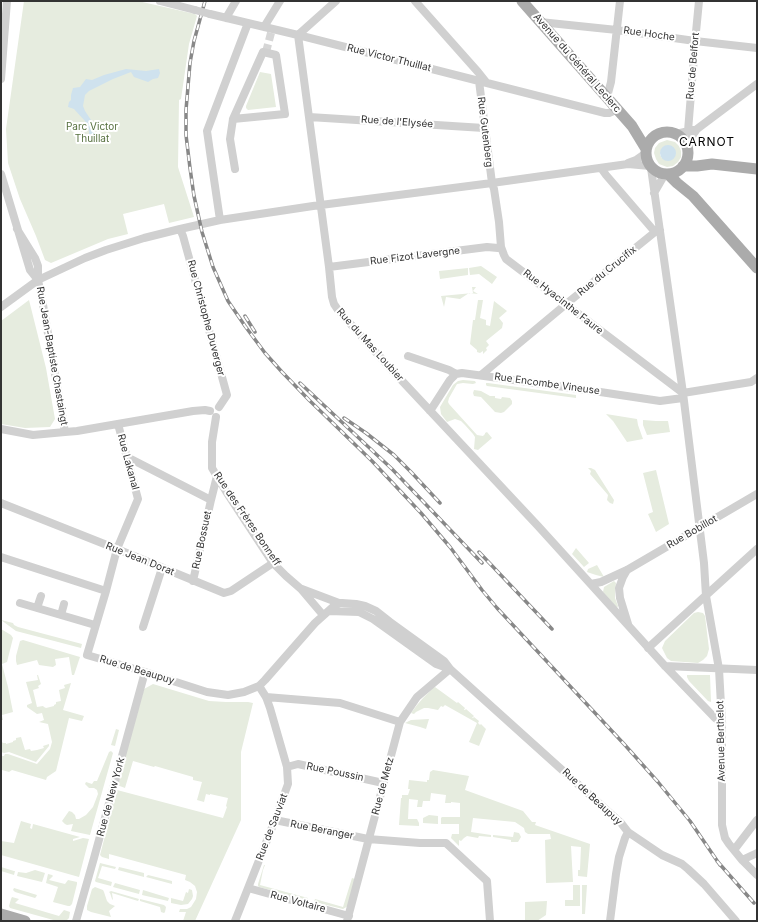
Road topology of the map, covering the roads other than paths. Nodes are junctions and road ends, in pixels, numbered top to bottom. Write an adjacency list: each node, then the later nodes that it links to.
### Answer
1 (7, 1): 19 (street)
2 (160, 1): 10 (street, Rue Victor Thuillat)
3 (236, 1): 11 (street)
4 (280, 1): 14 (street)
5 (336, 1): 16 (street)
6 (415, 1): 20 (street)
7 (522, 1): 12 (main road, Avenue du Général Leclerc)
8 (620, 1): 15 (street)
9 (699, 1): 17 (street, Rue de Belfort)
10 (184, 4): 11 (street, Rue Victor Thuillat, bridge)
11 (226, 18): 13 (street, Rue Victor Thuillat)
12 (540, 22): 15 (street, Rue Hoche); 22 (main road, Avenue du Général Leclerc)
13 (248, 23): 14 (street, Rue Victor Thuillat); 47 (street)
14 (264, 27): 16 (street, Rue Victor Thuillat)
15 (617, 30): 17 (street, Rue Hoche); 22 (street)
16 (298, 35): 20 (street, Rue Victor Thuillat); 24 (street, Rue du Mas Loubier)
17 (695, 41): 18 (street, Rue Hoche); 29 (street, Rue de Belfort)
18 (757, 48)
19 (1, 79)
20 (482, 81): 23 (street, Rue Victor Thuillat); 27 (street, Rue Gutenberg)
21 (757, 84): 28 (street)
22 (607, 97): 23 (main road, Avenue du Général Leclerc)
23 (618, 109): 26 (main road, Avenue du Général Leclerc)
24 (309, 117): 27 (street, Rue de l'Elysée); 46 (street, Rue du Mas Loubier)
25 (234, 119): 25 (street); 40 (street)
26 (632, 126): 31 (main road, Avenue du Général Leclerc); 33 (main road, Avenue du Général Leclerc)
27 (484, 128): 43 (street, Rue Gutenberg)
28 (697, 129): 29 (street); 32 (street)
29 (688, 131): 30 (street)
30 (676, 134): 31 (main road); 32 (main road)
31 (655, 135): 33 (main road)
32 (687, 149): 35 (main road); 37 (main road)
33 (646, 151): 34 (street); 36 (main road)
34 (628, 164): 36 (street); 38 (street)
35 (712, 164): 37 (main road); 39 (main road)
36 (651, 167): 42 (main road); 44 (street, Avenue Berthelot)
37 (682, 167): 42 (main road); 45 (main road)
38 (602, 168): 43 (street); 49 (street)
39 (757, 168)
40 (235, 169)
41 (1, 174): 53 (street, Rue Jean-Baptiste Chastaingt)
42 (666, 174): 44 (street); 45 (main road)
43 (492, 183): 46 (street); 50 (street, Rue Hyacinthe Faure)
44 (654, 193): 49 (street, Avenue Berthelot)
45 (693, 196): 52 (main road)
46 (320, 205): 47 (street); 51 (street, Rue du Mas Loubier)
47 (220, 220): 48 (street)
48 (180, 228): 53 (street); 62 (street, Rue Christophe Duverger)
49 (657, 231): 54 (street, Rue du Crucifix); 60 (street, Avenue Berthelot)
50 (501, 247): 51 (street, Rue Fizot Lavergne); 54 (street, Rue Hyacinthe Faure)
51 (329, 268): 61 (street, Rue du Mas Loubier)
52 (757, 268)
53 (38, 280): 55 (street); 65 (street, Rue Jean-Baptiste Chastaingt)
54 (566, 304): 58 (street, Rue du Crucifix); 60 (street, Rue Hyacinthe Faure)
55 (1, 307)
56 (408, 356): 57 (street)
57 (456, 374): 58 (street, Rue Encombe Vineuse); 61 (street)
58 (482, 375): 60 (street, Rue Encombe Vineuse)
59 (757, 378): 60 (street, Rue Encombe Vineuse)
60 (683, 396): 72 (street, Avenue Berthelot)
61 (430, 411): 80 (street, Rue du Mas Loubier)
62 (213, 414): 63 (street); 67 (street, Rue des Frères Bonneff)
63 (118, 424): 65 (street); 66 (street, Rue Lakanal)
64 (1, 429): 65 (street)
65 (65, 432)
66 (127, 457): 70 (street); 73 (street, Rue Lakanal)
67 (217, 476): 68 (street, Rue des Frères Bonneff); 70 (street, Rue Bossuet)
68 (227, 493): 70 (street, Rue Bossuet); 76 (street, Rue des Frères Bonneff)
69 (757, 494): 72 (street, Rue Bobillot)
70 (211, 500): 79 (street, Rue Bossuet)
71 (1, 504): 73 (street, Rue Jean Dorat)
72 (699, 528): 78 (street, Rue Bobillot); 84 (street, Avenue Berthelot)
73 (117, 549): 77 (street, Rue Jean Dorat); 82 (street, Rue Lakanal)
74 (757, 550): 84 (street)
75 (1, 557): 82 (street)
76 (273, 563): 79 (street, Rue Jean Dorat); 81 (street, Rue des Frères Bonneff)
77 (162, 568): 79 (street, Rue Jean Dorat); 93 (street)
78 (627, 570): 80 (street, Rue Bobillot); 94 (street)
79 (193, 581)
80 (592, 584): 94 (street, Rue du Mas Loubier)
81 (301, 588): 85 (street, Rue des Frères Bonneff); 90 (street, Rue des Frères Bonneff)
82 (106, 591): 92 (street, Rue de Beaupuy)
83 (41, 596): 89 (street)
84 (706, 596): 95 (street); 98 (street, Avenue Berthelot)
85 (326, 598): 87 (street, Rue des Frères Bonneff); 90 (street)
86 (20, 603): 89 (street)
87 (339, 603): 90 (street, Rue de Beaupuy); 97 (street, Rue de Beaupuy)
88 (64, 604): 91 (street)
89 (37, 608): 91 (street)
90 (326, 613): 97 (street, Rue de Beaupuy); 101 (street, Rue de Beaupuy)
91 (62, 615): 92 (street)
92 (95, 625): 100 (street, Rue de Beaupuy)
93 (143, 627)
94 (629, 627): 95 (street, Rue du Mas Loubier)
95 (648, 648): 96 (street, Rue du Mas Loubier)
96 (665, 666): 98 (street); 104 (street, Rue du Mas Loubier)
97 (450, 669): 103 (street, Rue de Metz); 109 (street, Rue de Beaupuy)
98 (719, 669): 99 (street); 104 (street, Avenue Berthelot)
99 (757, 670)
100 (146, 672): 101 (street, Rue de Beaupuy); 119 (street, Rue de New York)
101 (259, 686): 102 (street, Rue de Sauviat)
102 (266, 697): 103 (street); 105 (street, Rue de Sauviat)
103 (400, 722): 106 (street, Rue de Metz)
104 (722, 723): 111 (street, Avenue Berthelot)
105 (287, 767): 106 (street, Rue Poussin); 107 (street, Rue de Sauviat)
106 (383, 783): 110 (street, Rue de Metz)
107 (275, 820): 110 (street, Rue Beranger); 115 (street, Rue de Sauviat)
108 (757, 820): 111 (street)
109 (628, 832): 122 (street); 123 (street, Rue de Beaupuy)
110 (368, 839): 117 (street, Rue de Metz); 121 (street, Rue Beranger)
111 (734, 850): 113 (street, Avenue Berthelot)
112 (757, 853): 113 (street)
113 (742, 860): 114 (street, Avenue Berthelot)
114 (757, 875)
115 (248, 888): 117 (street, Rue Voltaire); 120 (street, Rue de Sauviat)
116 (1, 914): 118 (main road)
117 (348, 918)
118 (25, 921)
119 (76, 921)
120 (236, 921)
121 (490, 921)
122 (610, 921)
123 (736, 921)

